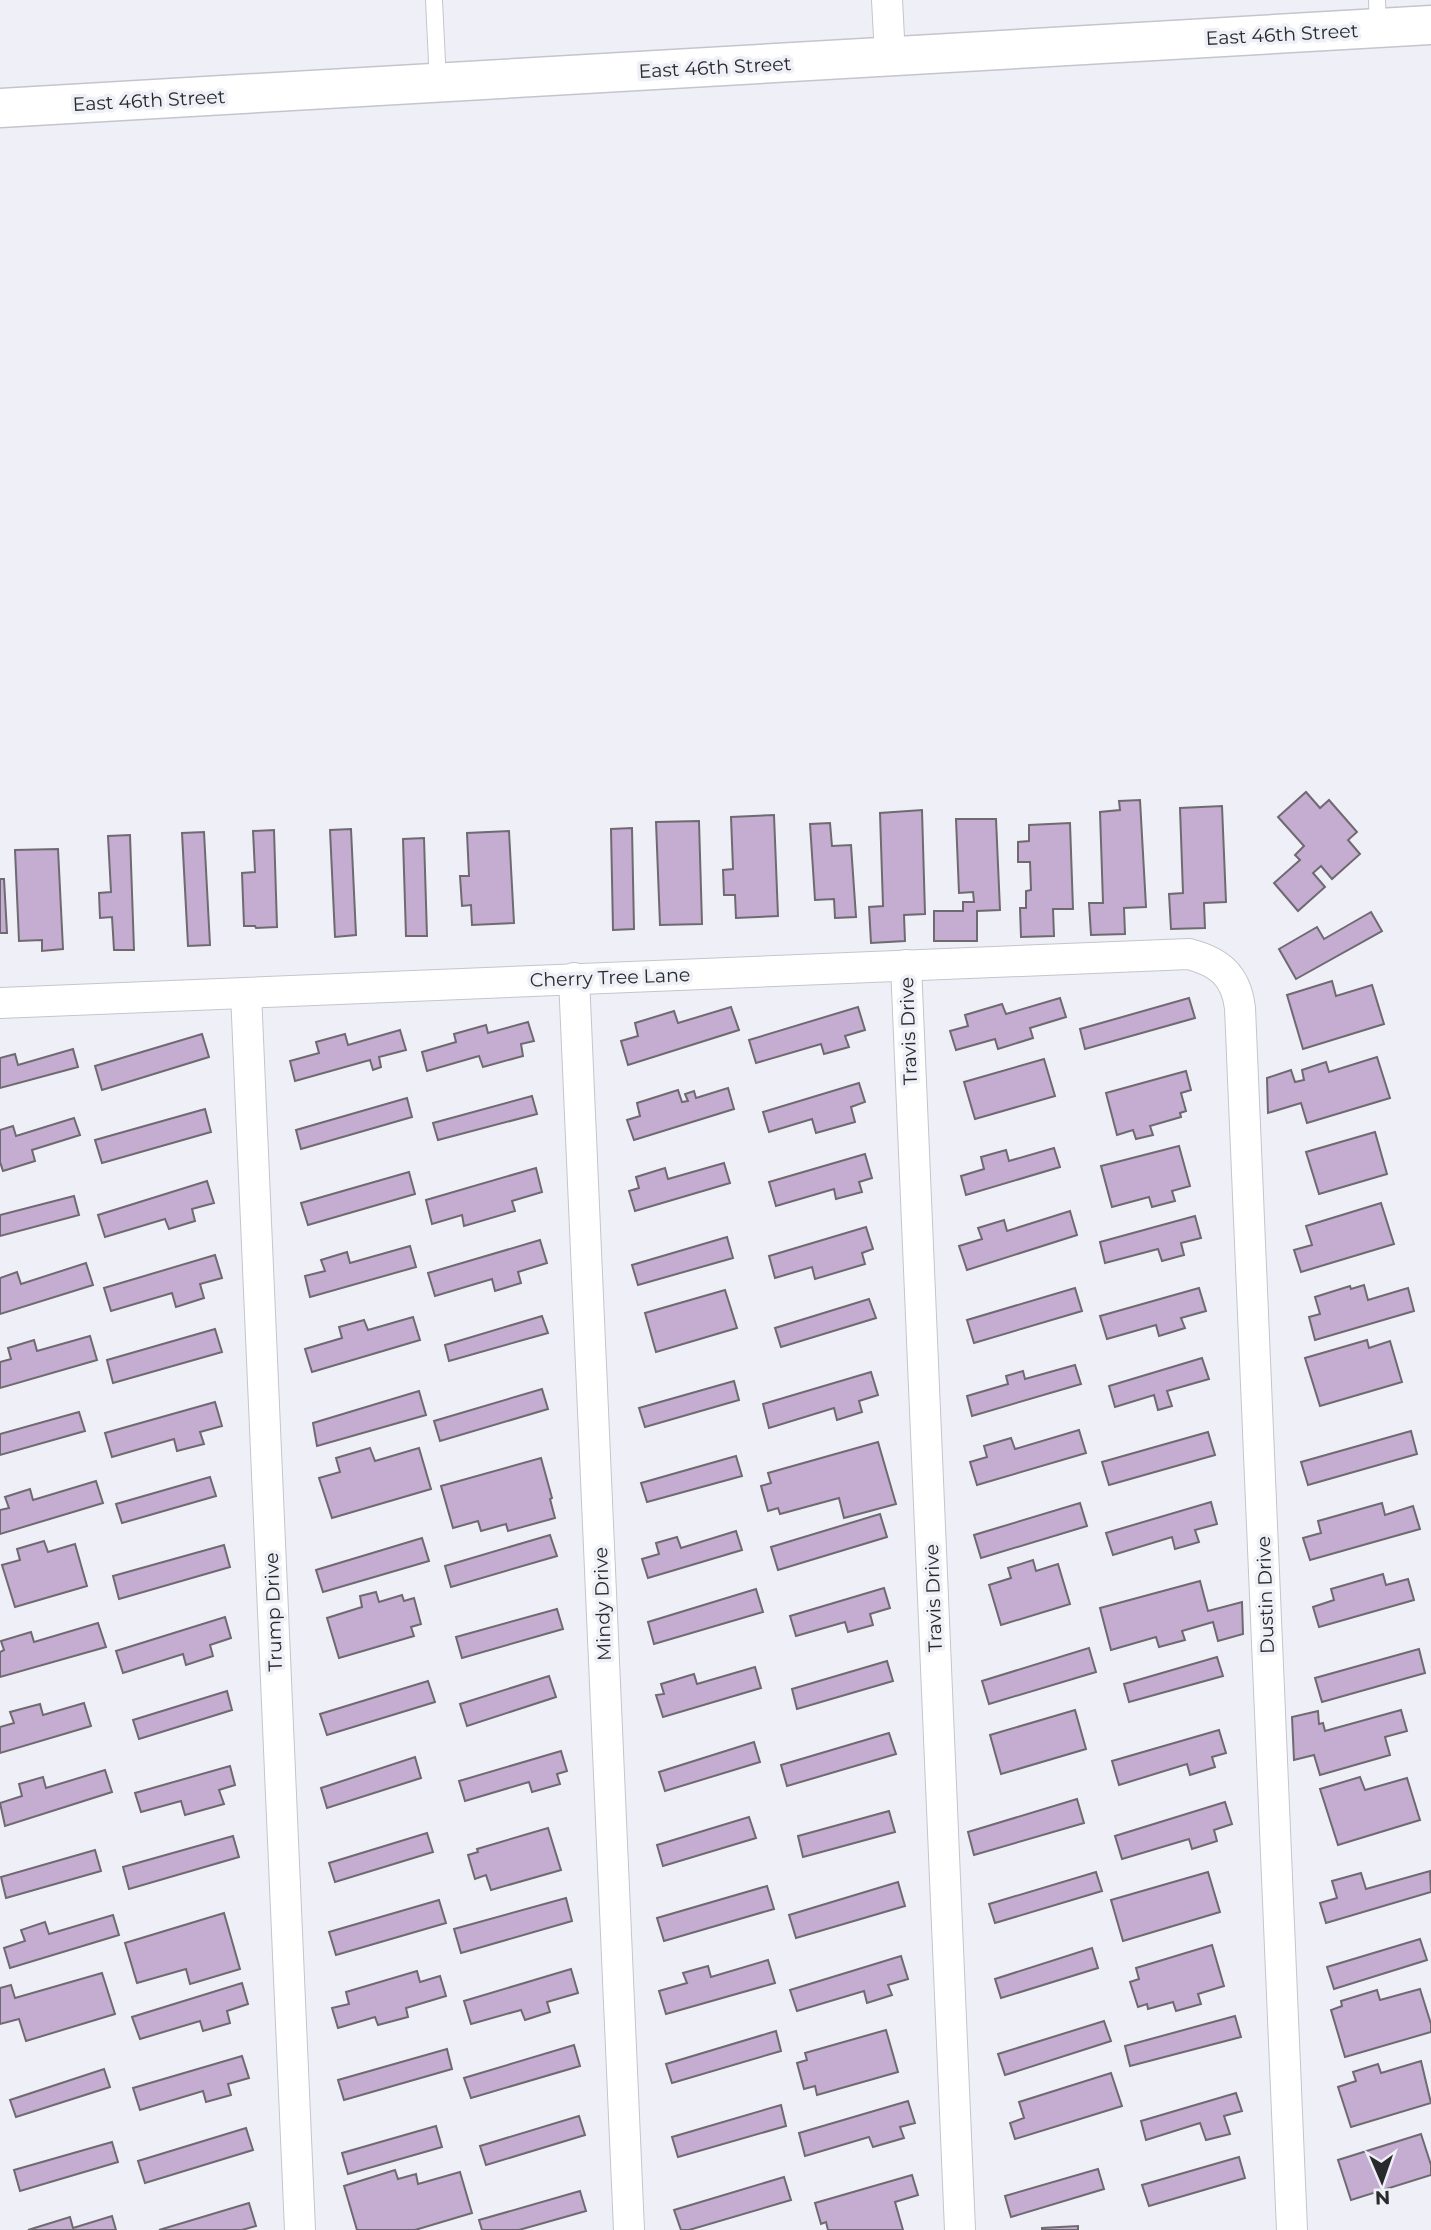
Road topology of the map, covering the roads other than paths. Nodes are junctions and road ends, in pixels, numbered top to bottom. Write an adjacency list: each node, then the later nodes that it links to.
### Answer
1 (434, 0): 6 (lane)
2 (887, 0): 5 (street)
3 (1378, 14): 4 (street, East 46th Street); 5 (street, East 46th Street)
4 (1431, 25)
5 (890, 57): 6 (street, East 46th Street)
6 (438, 83): 7 (street, East 46th Street)
7 (0, 108)
8 (906, 965): 9 (street, Cherry Tree Lane); 10 (street, Cherry Tree Lane); 15 (street, Travis Drive)
9 (1219, 965): 16 (street, Dustin Drive)
10 (574, 978): 11 (street, Cherry Tree Lane); 14 (street, Mindy Drive)
11 (246, 993): 12 (street, Cherry Tree Lane); 13 (street, Trump Drive)
12 (0, 1003)
13 (300, 2230)
14 (629, 2230)
15 (960, 2230)
16 (1292, 2230)

